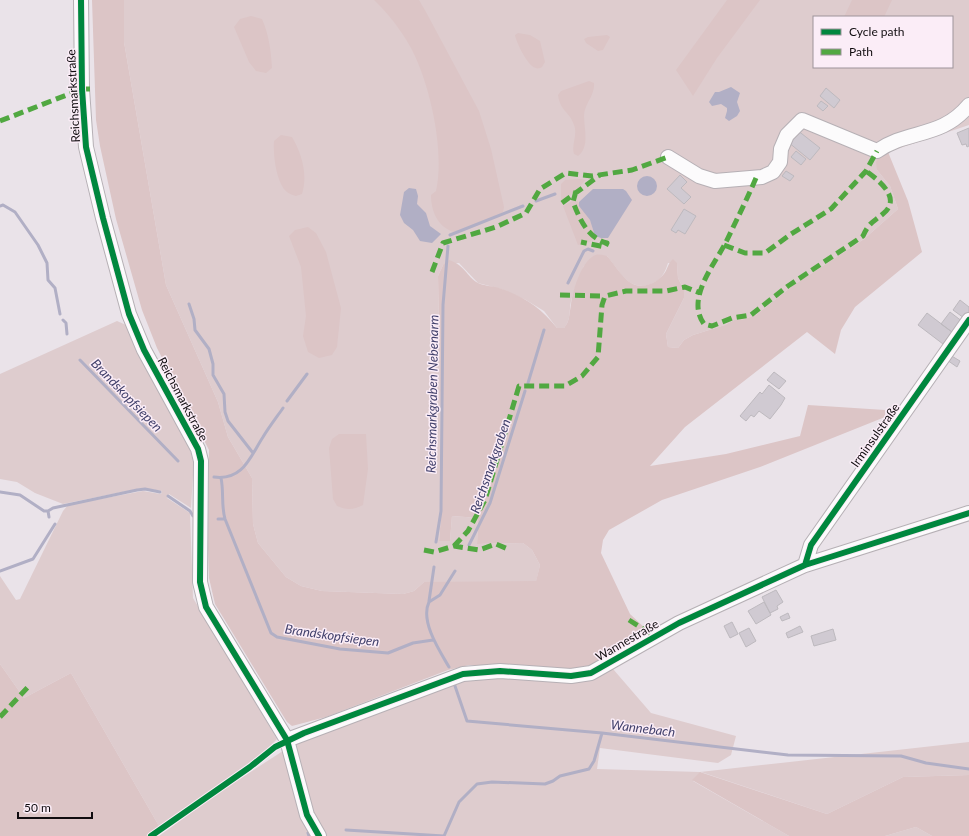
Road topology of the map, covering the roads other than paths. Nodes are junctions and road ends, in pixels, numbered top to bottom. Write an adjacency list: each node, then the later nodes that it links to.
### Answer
1 (81, 0): 7 (street, Reichsmarkstraße)
2 (969, 104): 3 (street)
3 (668, 157)
4 (969, 320): 6 (street, Irminsulstraße)
5 (969, 512): 6 (street, Wannestraße)
6 (805, 565): 7 (street, Wannestraße)
7 (287, 740): 8 (street, Reichsmarkstraße)
8 (319, 836)

